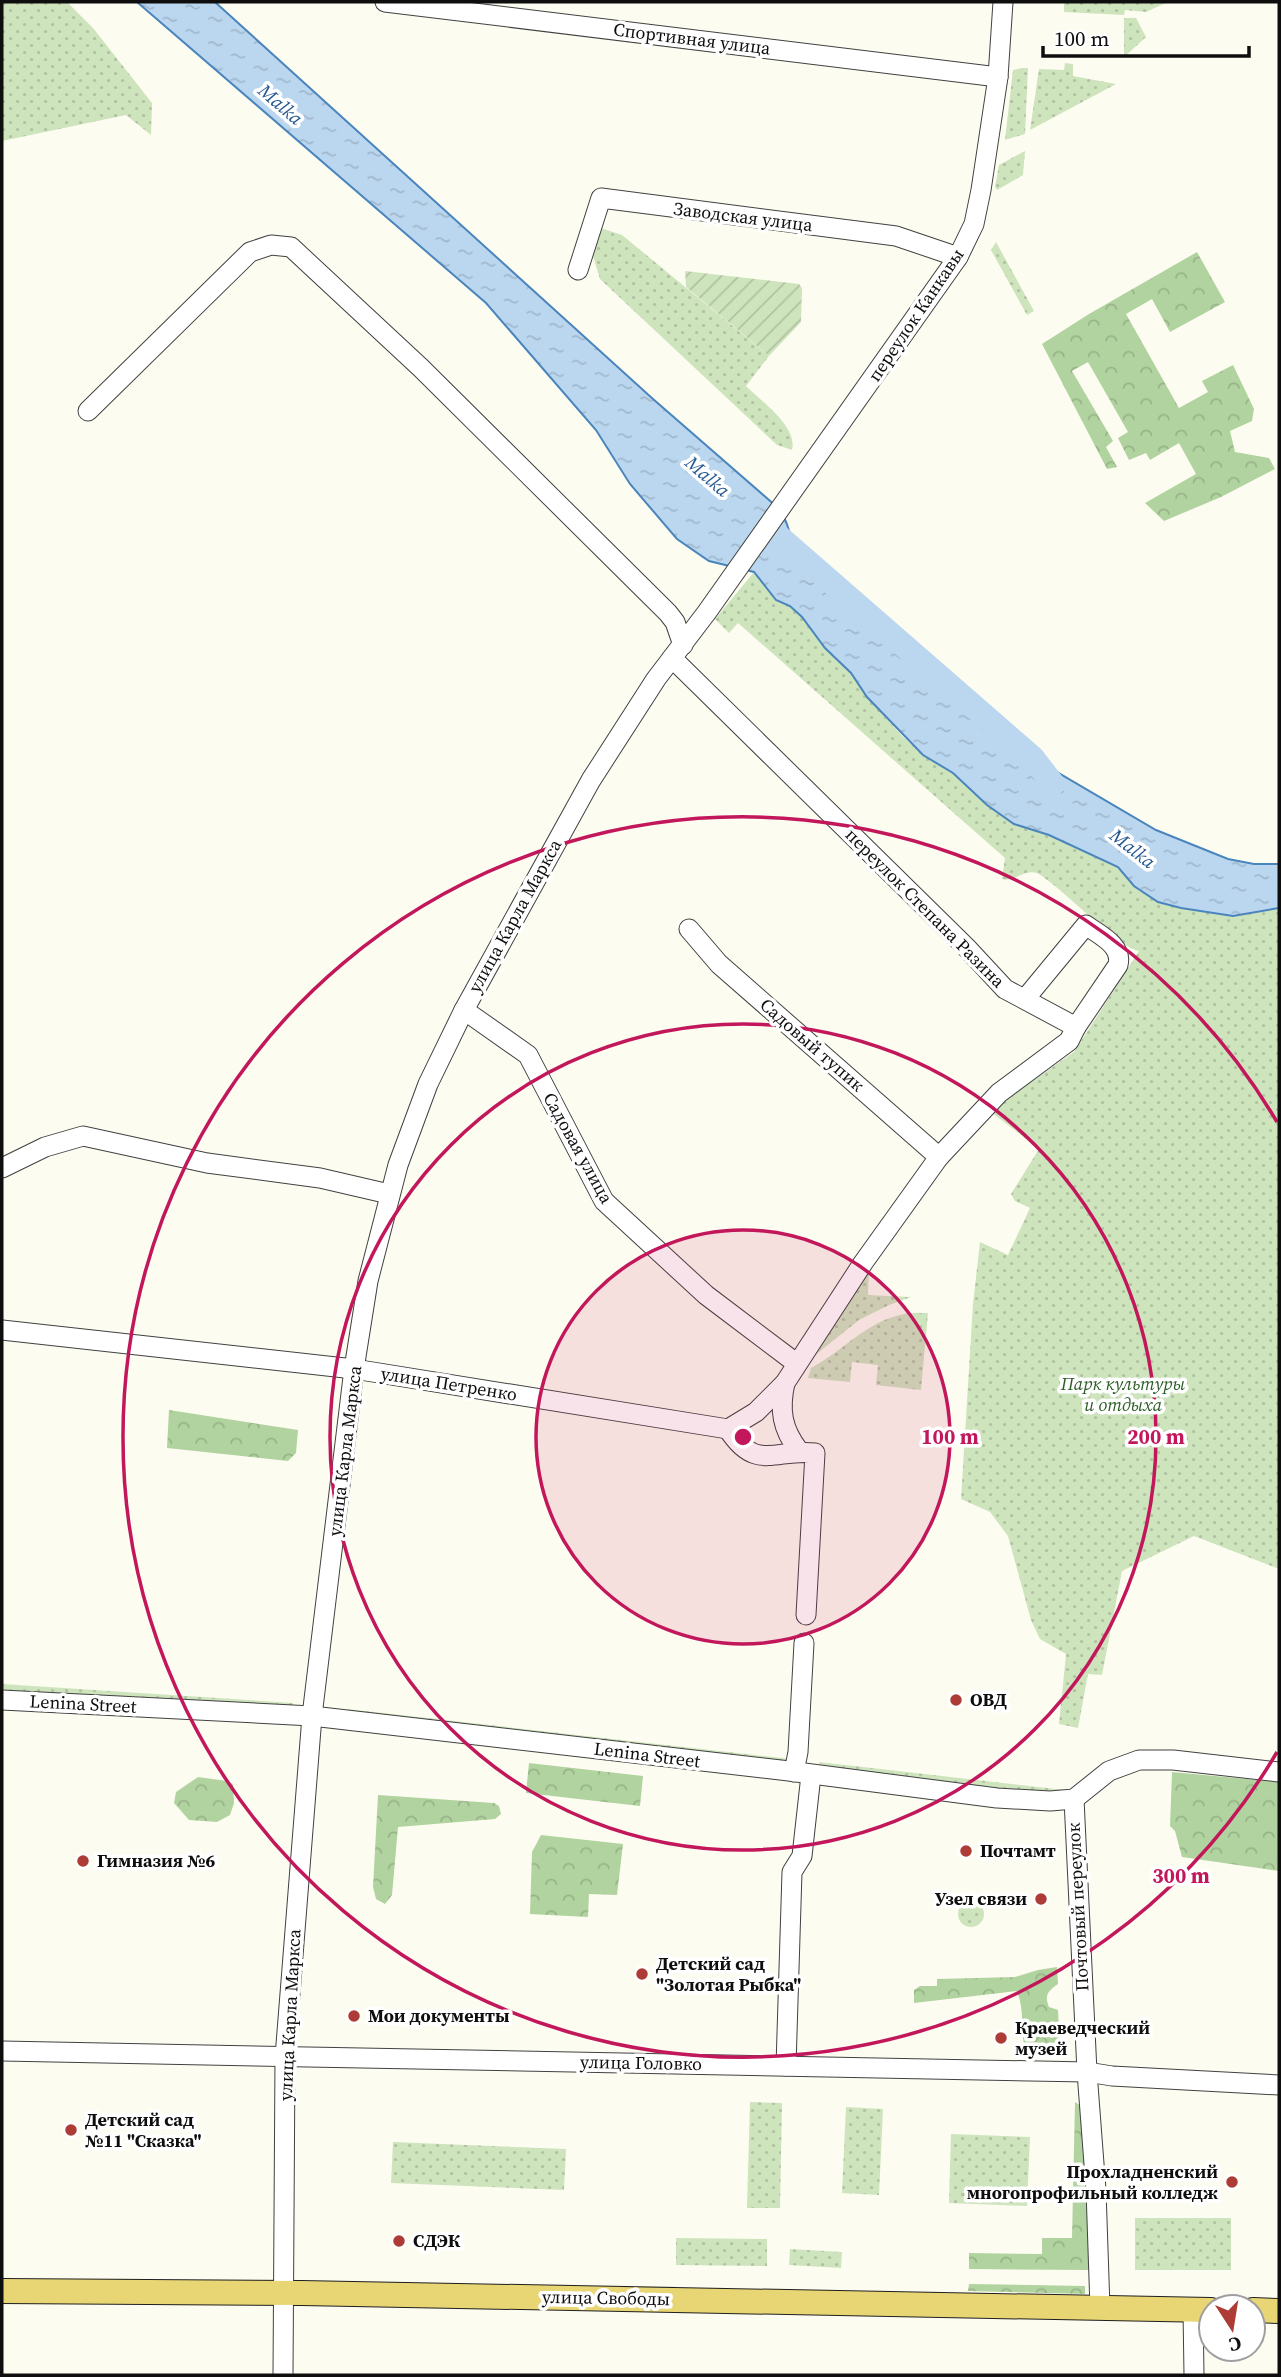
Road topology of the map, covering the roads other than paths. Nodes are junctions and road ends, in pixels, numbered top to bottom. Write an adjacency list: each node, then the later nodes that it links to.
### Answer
1 (385, 2): 3 (street, Спортивная улица)
2 (1003, 2): 3 (street, переулок Канкавы)
3 (998, 76): 4 (street, переулок Канкавы)
4 (958, 257): 5 (street, Заводская улица); 7 (street, переулок Канкавы)
5 (578, 270)
6 (88, 411): 8 (street)
7 (707, 612): 8 (street, улица Карла Маркса)
8 (678, 651): 10 (street, переулок Степана Разина); 11 (street, улица Карла Маркса)
9 (689, 929): 13 (street, Садовый тупик)
10 (1025, 999): 12 (street, переулок Степана Разина); 12 (street)
11 (464, 1010): 15 (street, улица Карла Маркса); 17 (street, Садовая улица)
12 (1076, 1027): 13 (street)
13 (939, 1157): 17 (street)
14 (2, 1168): 15 (street)
15 (389, 1194): 18 (street, улица Карла Маркса)
16 (2, 1330): 18 (street, улица Петренко)
17 (796, 1363): 19 (street)
18 (354, 1369): 20 (street, улица Петренко); 25 (street, улица Карла Маркса)
19 (785, 1383): 20 (street); 21 (street)
20 (728, 1430): 21 (street)
21 (807, 1452): 22 (street)
22 (806, 1615)
23 (804, 1643): 27 (street)
24 (2, 1700): 25 (street, Lenina Street)
25 (312, 1716): 27 (street, Lenina Street); 30 (street, улица Карла Маркса)
26 (1279, 1772): 28 (street)
27 (803, 1773): 28 (street, Lenina Street); 31 (street)
28 (1074, 1800): 32 (street, Почтовый переулок)
29 (2, 2051): 30 (street, улица Головко)
30 (285, 2057): 31 (street, улица Головко); 35 (street, улица Карла Маркса)
31 (786, 2066): 32 (street, улица Головко)
32 (1087, 2072): 33 (street, улица Головко); 36 (street, Почтовый переулок)
33 (1279, 2085)
34 (2, 2291): 35 (main road, улица Свободы)
35 (283, 2293): 36 (main road, улица Свободы); 39 (street, улица Карла Маркса)
36 (1100, 2308): 37 (main road, улица Свободы)
37 (1197, 2310)
38 (1197, 2351): 40 (street)
39 (283, 2375)
40 (1194, 2375)

